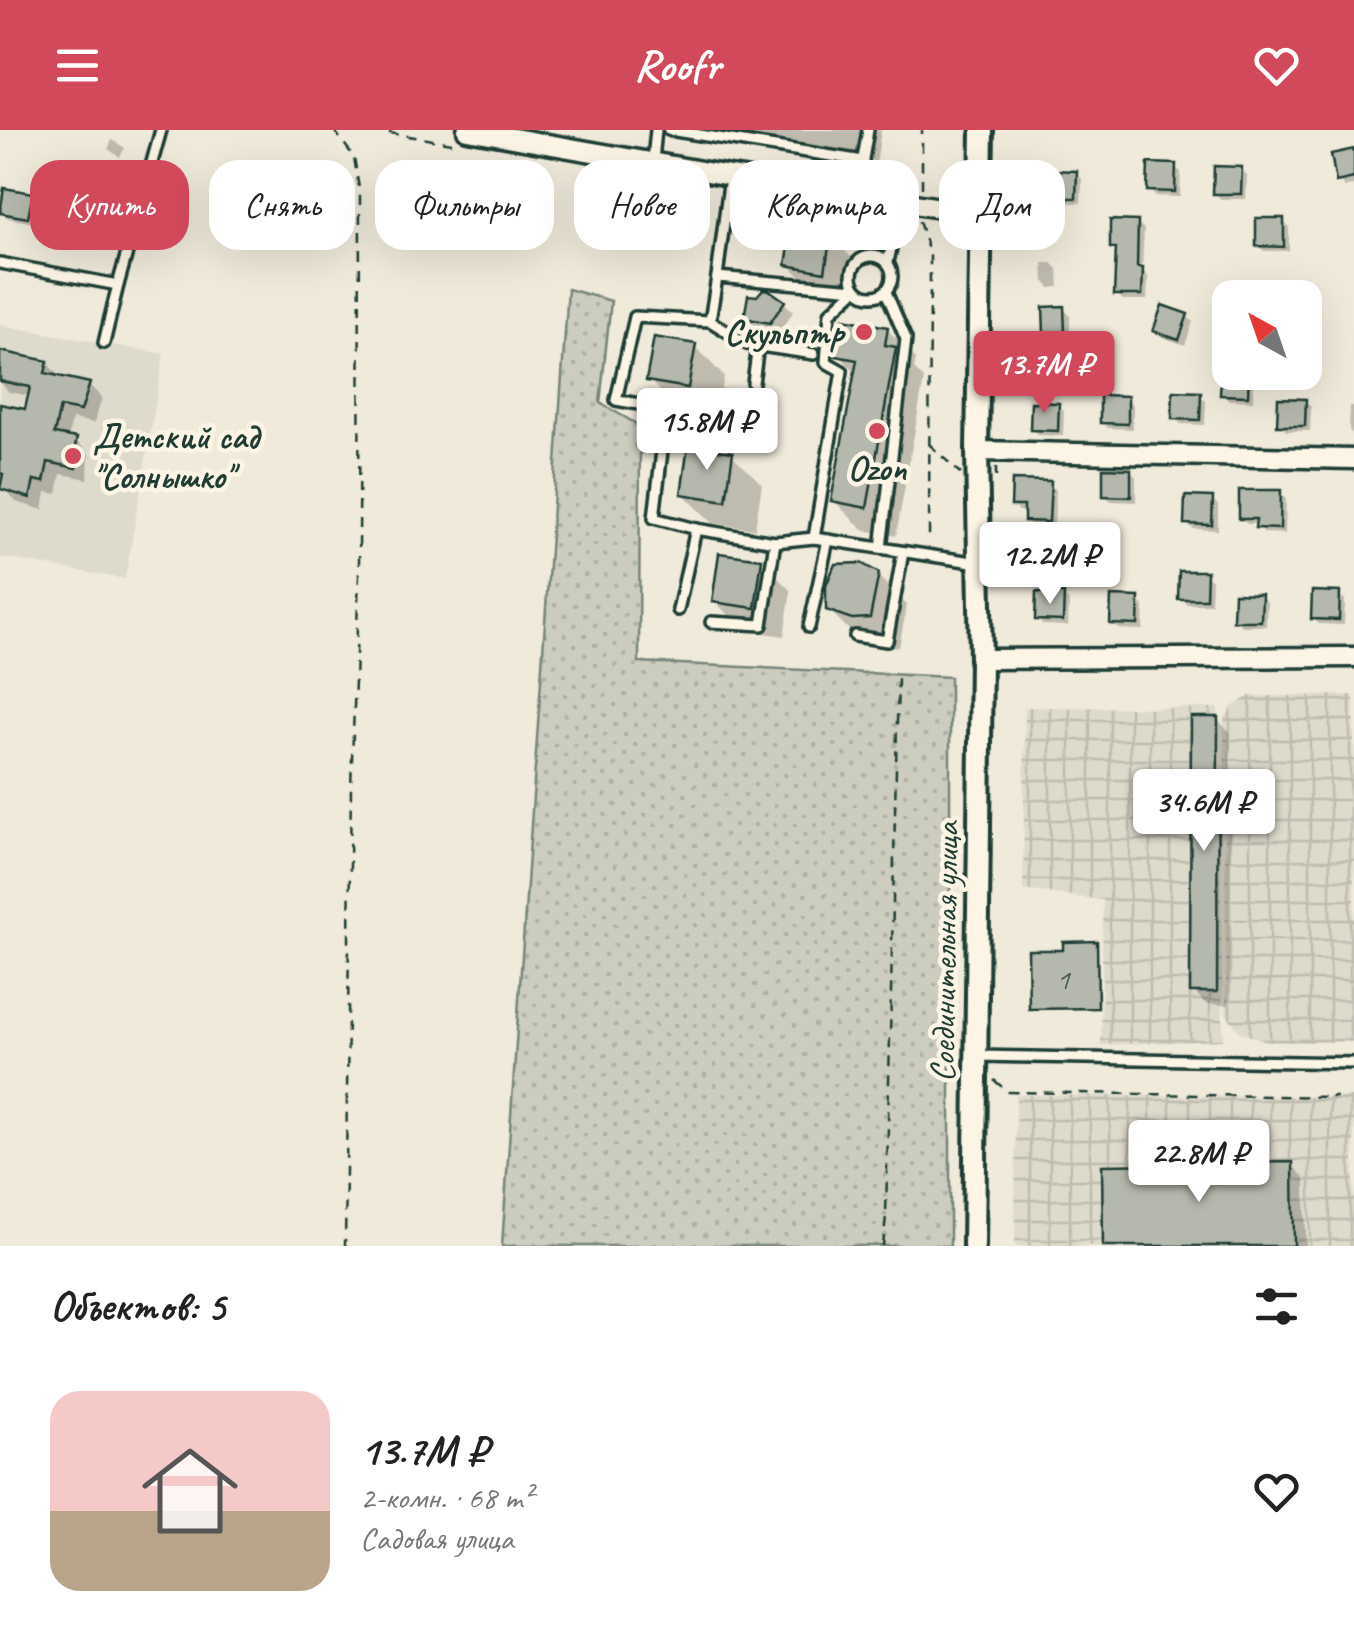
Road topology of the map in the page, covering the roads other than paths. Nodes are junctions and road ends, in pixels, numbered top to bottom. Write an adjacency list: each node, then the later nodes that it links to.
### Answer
1 (161, 130): 18 (lane)
2 (466, 130): 7 (street)
3 (656, 130): 7 (lane)
4 (669, 130): 8 (lane)
5 (868, 130): 9 (lane)
6 (982, 130): 10 (street, Соединительная улица)
7 (653, 160)
8 (857, 160)
9 (863, 160)
10 (981, 160)
11 (710, 172): 12 (street)
12 (730, 176): 17 (lane)
13 (891, 250): 15 (lane)
14 (980, 250): 26 (street, Соединительная улица)
15 (888, 262): 19 (lane); 20 (lane)
16 (0, 263): 18 (lane)
17 (718, 277): 19 (lane); 21 (lane)
18 (118, 285): 22 (lane)
19 (856, 289): 20 (lane); 29 (lane)
20 (886, 292): 32 (lane)
21 (710, 321): 23 (lane); 28 (lane)
22 (104, 343)
23 (758, 346): 24 (lane); 25 (lane)
24 (814, 354)
25 (753, 383)
26 (977, 451): 27 (street); 34 (street, Соединительная улица)
27 (1354, 459)
28 (696, 528): 31 (lane); 35 (lane)
29 (814, 538): 30 (lane); 31 (lane)
30 (828, 540): 32 (lane); 37 (lane)
31 (775, 542): 36 (lane)
32 (881, 548): 33 (lane)
33 (903, 552): 34 (lane); 38 (lane)
34 (979, 564): 40 (street, Соединительная улица)
35 (678, 610)
36 (712, 622)
37 (809, 627)
38 (856, 636)
39 (1354, 657): 40 (street)
40 (981, 660): 41 (street, Соединительная улица)
41 (975, 1056): 42 (lane); 43 (street, Соединительная улица)
42 (1354, 1063)
43 (974, 1246)

